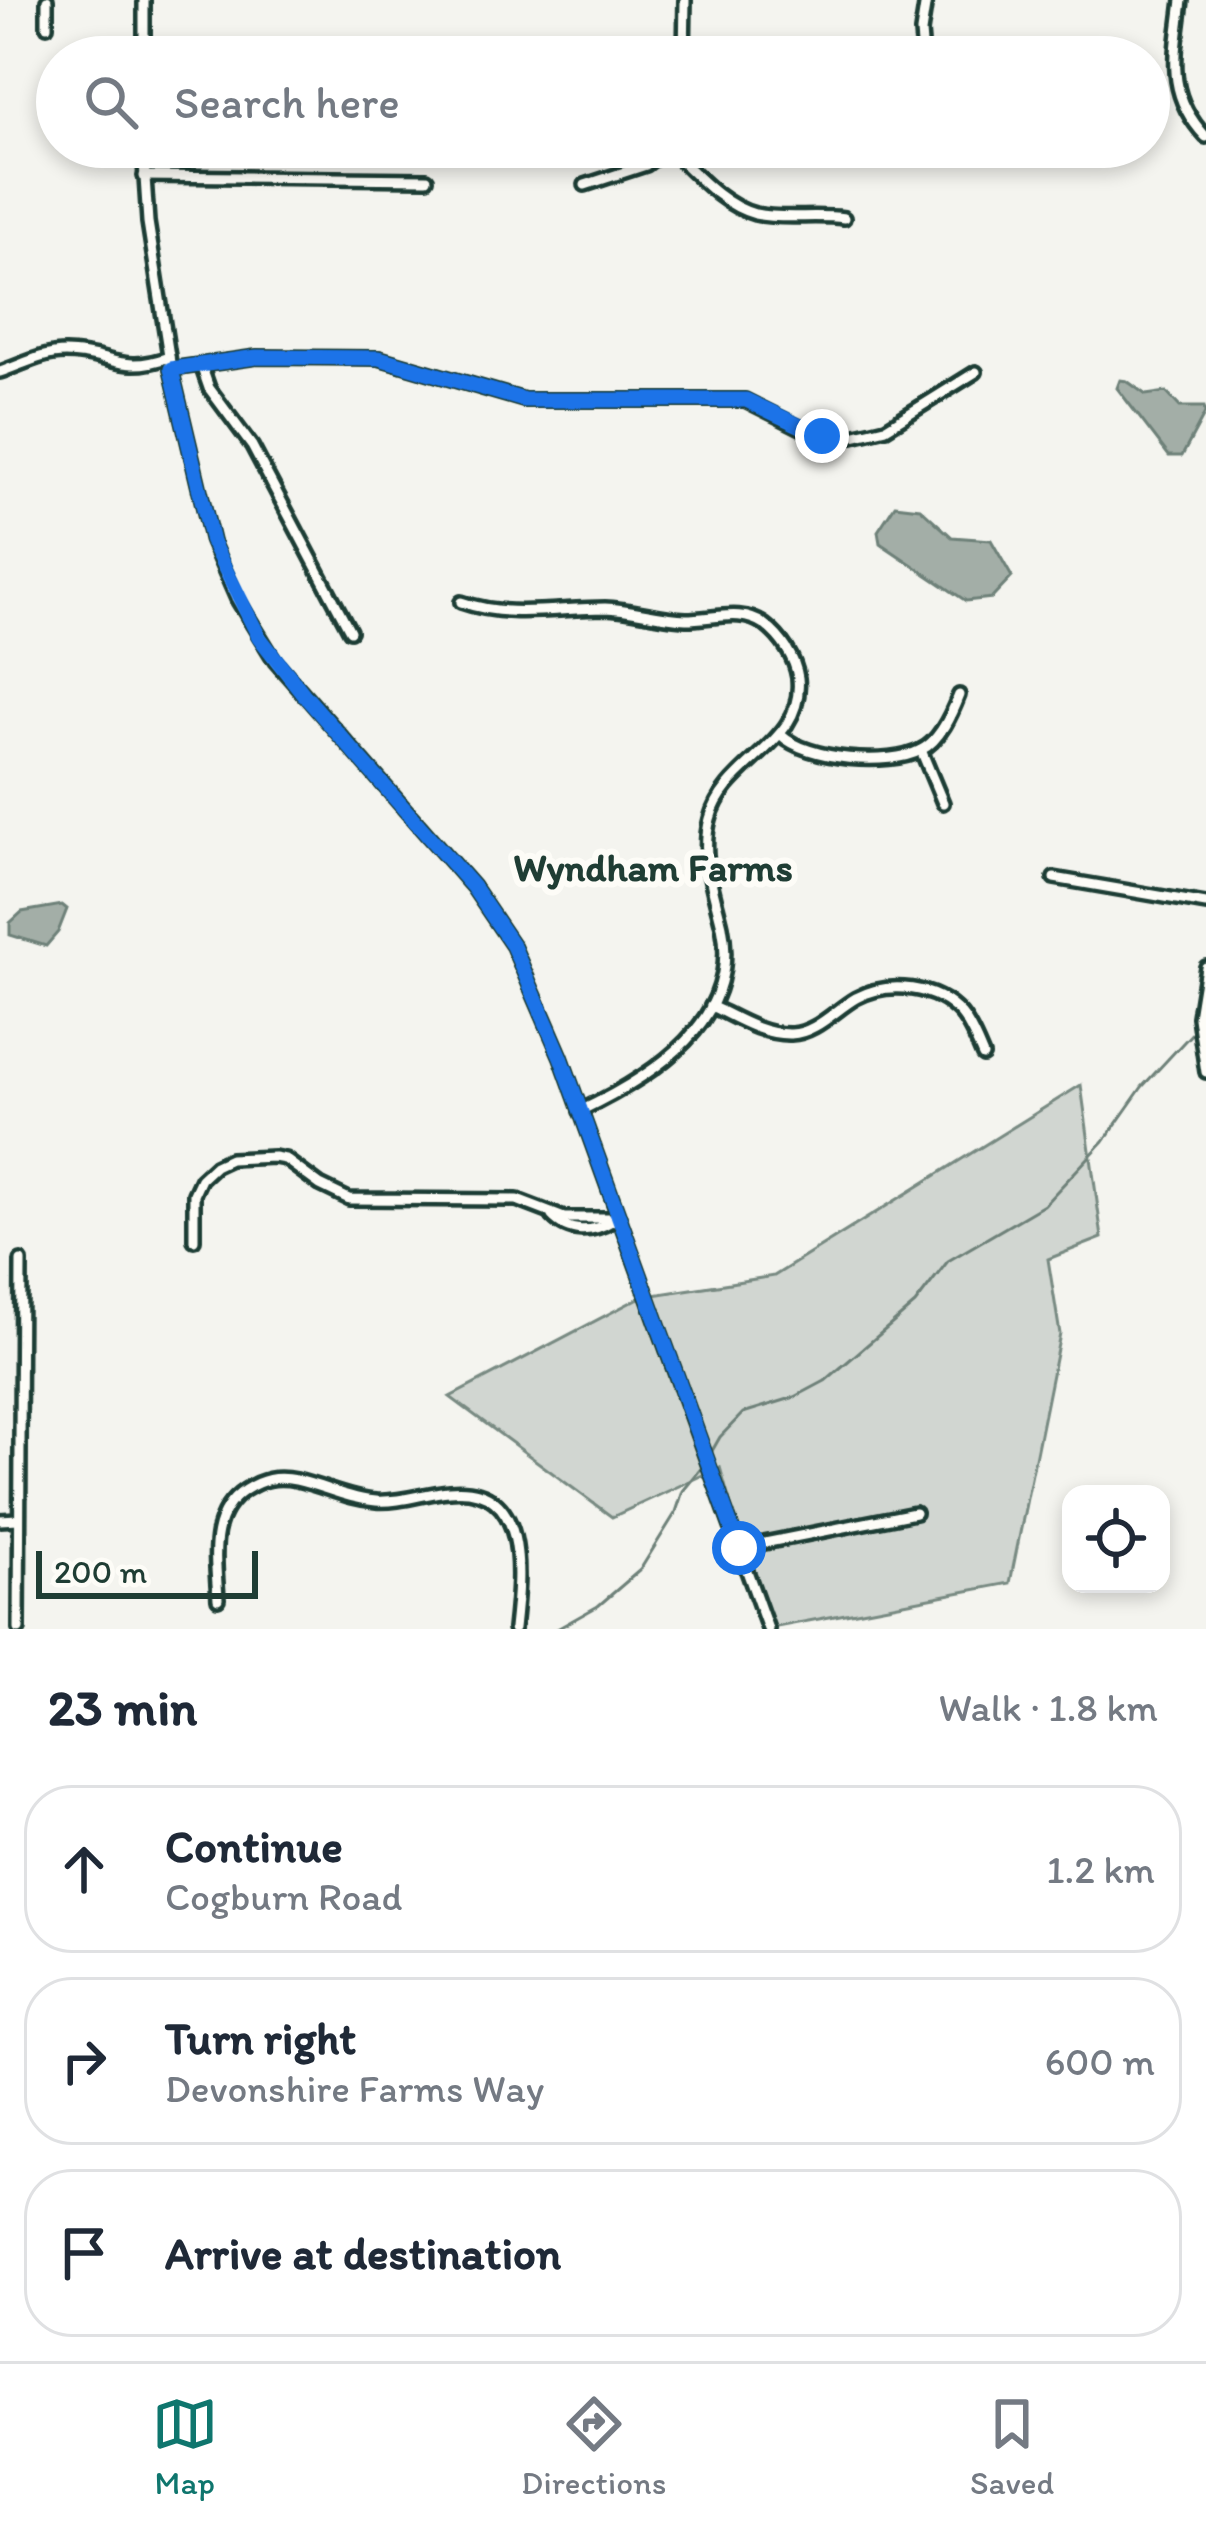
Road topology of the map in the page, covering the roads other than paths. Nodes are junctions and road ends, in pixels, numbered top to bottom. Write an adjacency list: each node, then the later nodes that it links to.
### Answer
1 (46, 0): 6 (street)
2 (144, 0): 7 (street)
3 (685, 0): 8 (street)
4 (926, 0): 9 (street)
5 (1183, 0): 10 (street)
6 (46, 26)
7 (144, 36)
8 (684, 36)
9 (921, 36)
10 (1206, 137)
11 (144, 168): 14 (street)
12 (637, 168): 16 (street)
13 (690, 168): 17 (street)
14 (144, 176): 15 (street); 18 (street)
15 (427, 179)
16 (585, 185)
17 (844, 218)
18 (170, 363): 19 (street); 20 (street); 34 (street)
19 (201, 365): 21 (street); 23 (street)
20 (0, 372)
21 (976, 372)
22 (461, 602): 25 (street)
23 (350, 631)
24 (959, 695): 26 (street)
25 (782, 735): 26 (street); 31 (street)
26 (921, 750): 27 (street)
27 (943, 803)
28 (1054, 878): 29 (street)
29 (1206, 904)
30 (1206, 967): 33 (street)
31 (711, 1006): 32 (street); 34 (street)
32 (983, 1056)
33 (1206, 1072)
34 (580, 1111): 35 (street)
35 (617, 1217): 36 (street); 41 (street)
36 (194, 1240)
37 (21, 1261): 39 (street)
38 (915, 1513): 41 (street)
39 (19, 1519): 40 (street); 43 (street)
40 (0, 1520)
41 (739, 1548): 45 (street)
42 (218, 1599): 44 (street)
43 (19, 1629)
44 (514, 1629)
45 (768, 1629)

